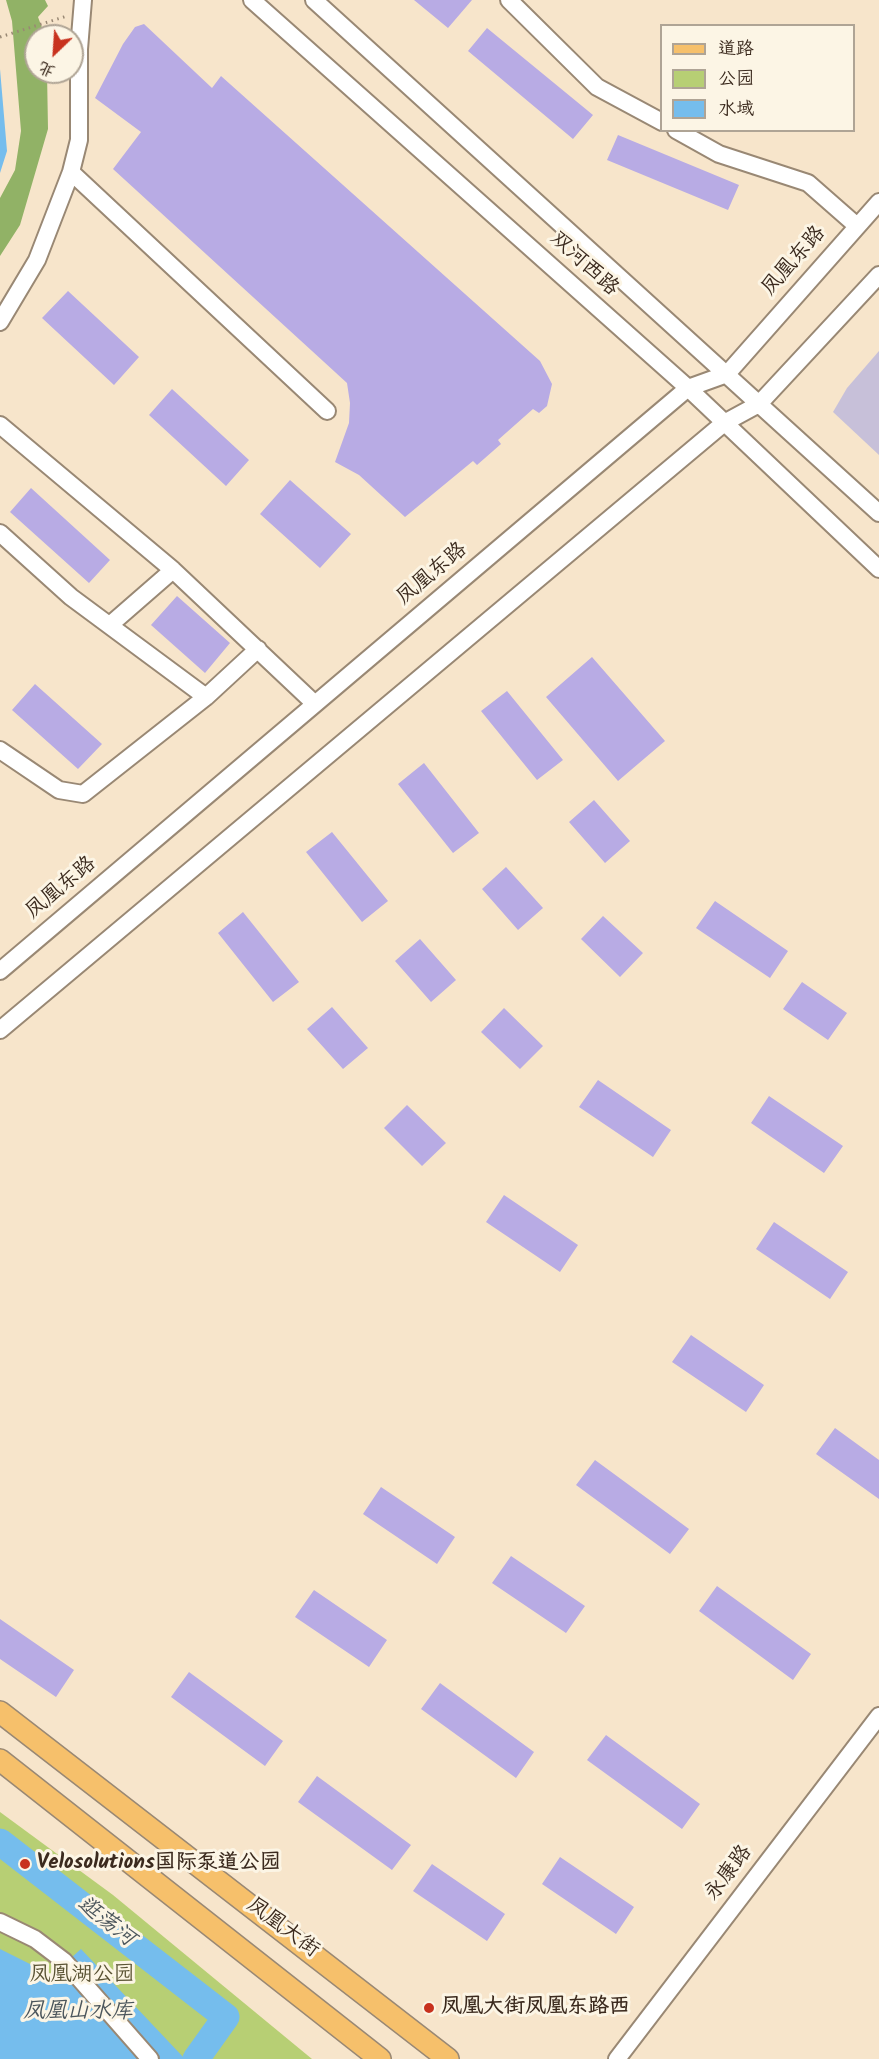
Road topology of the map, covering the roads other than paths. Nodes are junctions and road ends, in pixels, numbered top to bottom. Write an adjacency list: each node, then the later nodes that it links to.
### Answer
1 (252, 0): 13 (street, 双河西路)
2 (314, 0): 12 (street, 双河西路)
3 (509, 0): 5 (street)
4 (82, 6): 7 (street)
5 (660, 121)
6 (680, 132): 9 (street)
7 (71, 172): 11 (street); 15 (street)
8 (879, 202): 9 (street, 凤凰东路)
9 (857, 226): 12 (street, 凤凰东路)
10 (879, 274): 14 (street)
11 (0, 322)
12 (727, 374): 13 (street, 凤凰东路); 14 (street, 双河西路)
13 (688, 388): 16 (street, 双河西路); 25 (street, 凤凰东路)
14 (759, 404): 16 (street); 18 (street, 双河西路)
15 (327, 411)
16 (724, 423): 20 (street, 双河西路); 28 (street)
17 (0, 425): 21 (street)
18 (879, 513)
19 (0, 533): 22 (street)
20 (879, 569)
21 (173, 570): 22 (street); 23 (street)
22 (111, 624): 24 (street)
23 (258, 649): 24 (street); 25 (street)
24 (206, 697): 26 (street)
25 (315, 704): 27 (street, 凤凰东路)
26 (0, 750)
27 (0, 971)
28 (0, 1030)
29 (0, 1713): 35 (main road, 凤凰大街)
30 (879, 1716): 36 (street, 永康路)
31 (0, 1760): 34 (main road, 凤凰大街)
32 (0, 1922): 33 (street)
33 (150, 2059)
34 (380, 2059)
35 (448, 2059)
36 (617, 2059)

